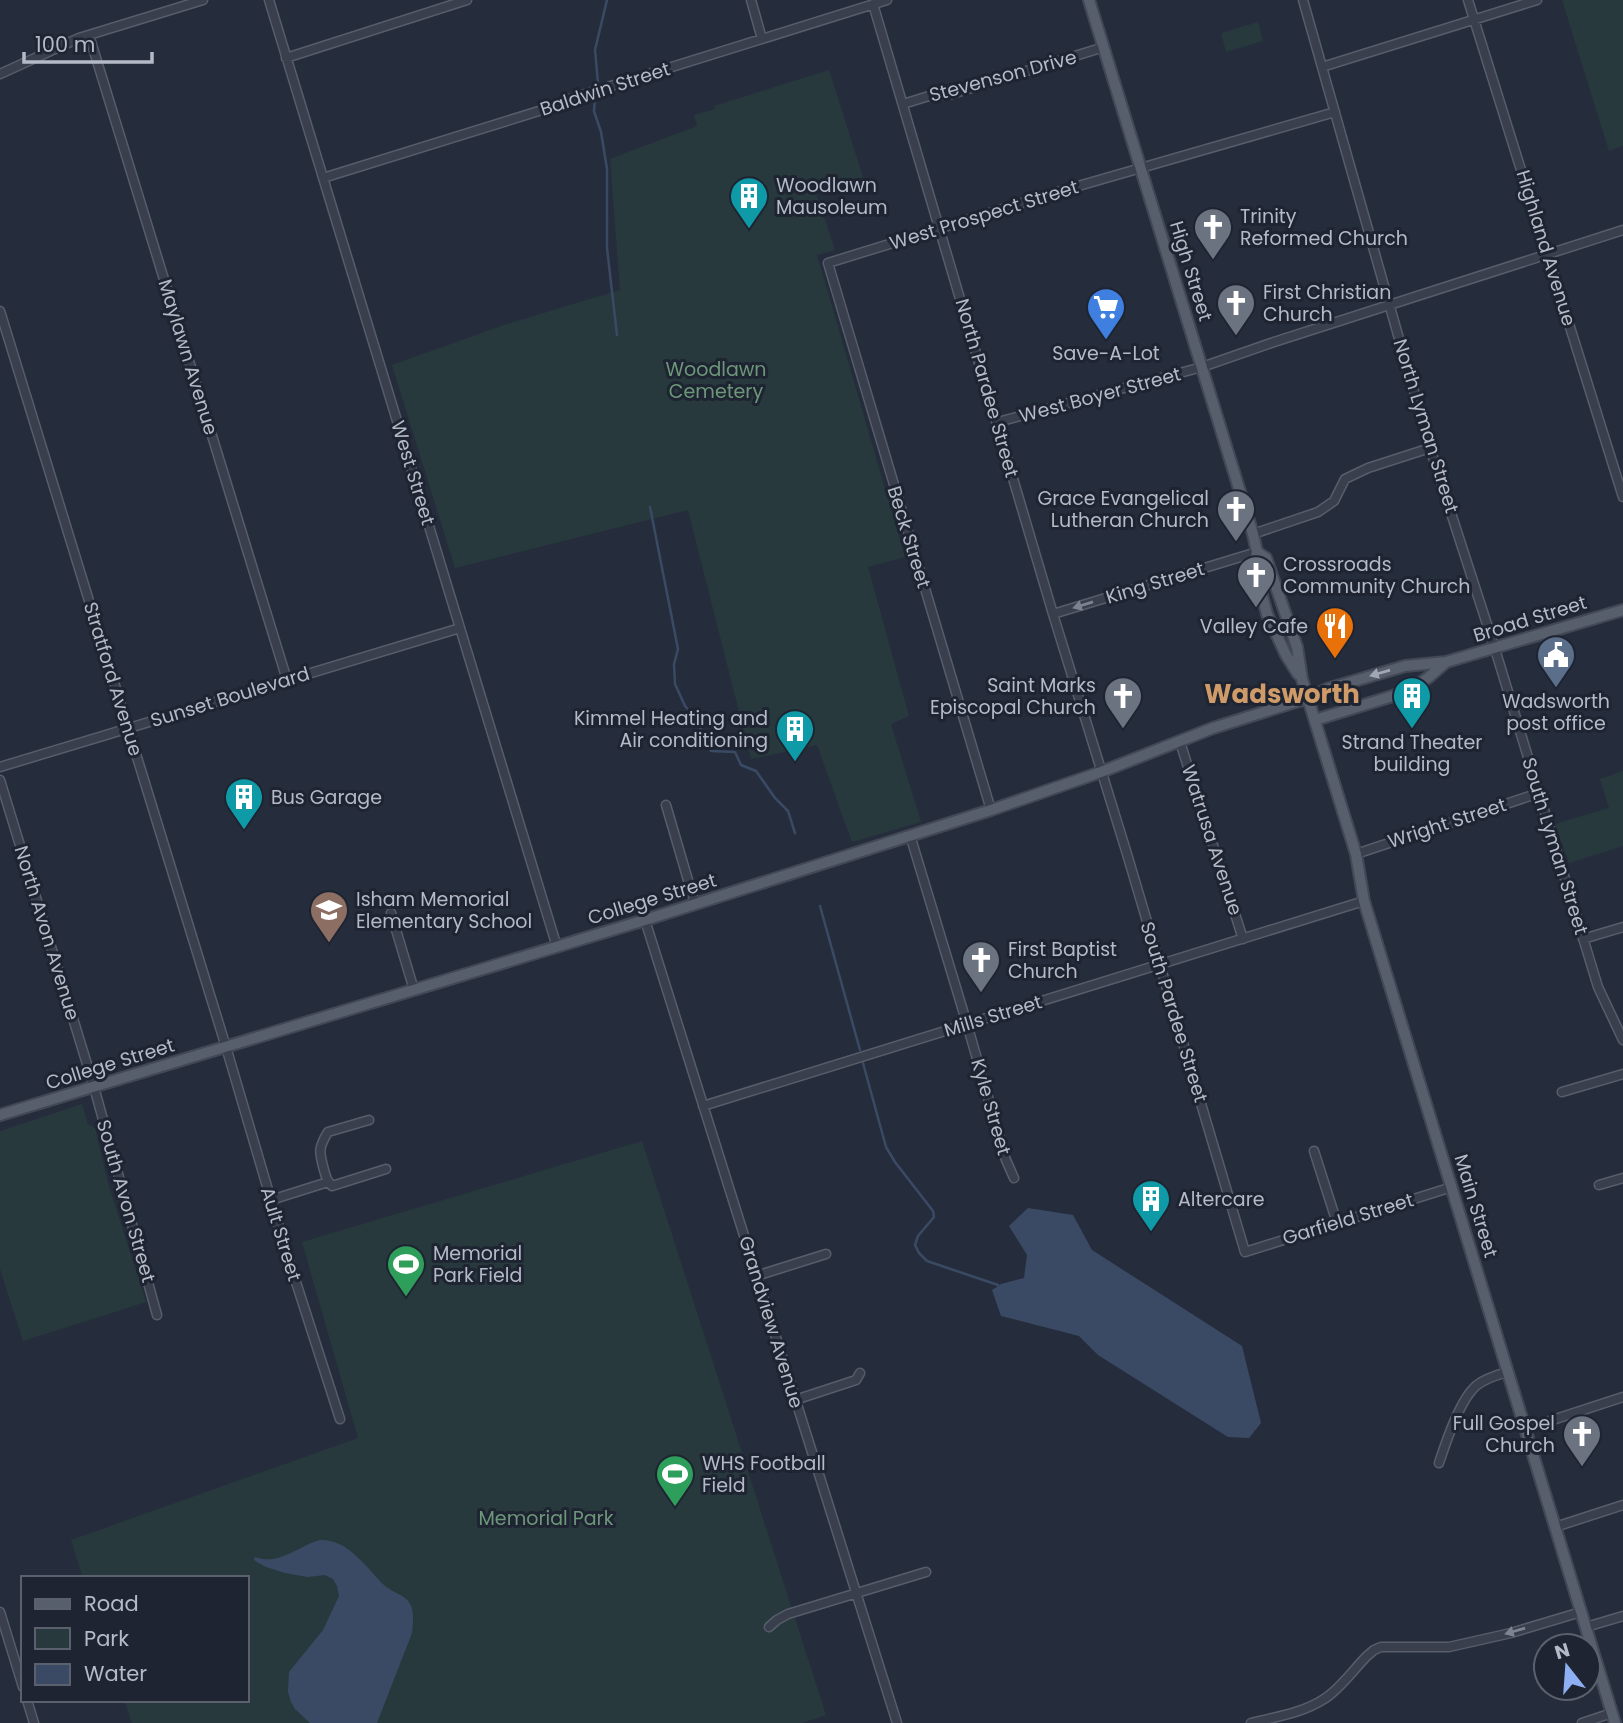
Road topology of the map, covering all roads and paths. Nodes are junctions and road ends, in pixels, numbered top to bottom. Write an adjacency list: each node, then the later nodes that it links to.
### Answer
1 (203, 0): 12 (street)
2 (269, 0): 15 (street, West Street)
3 (467, 0): 15 (street)
4 (751, 0): 13 (street)
5 (887, 0): 10 (street, Baldwin Street)
6 (1089, 0): 14 (main road, High Street)
7 (1303, 0): 16 (street, North Lyman Street)
8 (1468, 0): 11 (street, Highland Avenue)
9 (1537, 0): 11 (street)
10 (873, 4): 13 (street, Baldwin Street); 18 (street, North Pardee Street)
11 (1474, 20): 16 (street); 24 (street, Highland Avenue)
12 (89, 35): 17 (street); 41 (street, Maylawn Avenue)
13 (762, 39): 21 (street, Baldwin Street)
14 (1104, 47): 18 (street, Stevenson Drive); 20 (main road, High Street)
15 (286, 58): 21 (street, West Street)
16 (1322, 67): 19 (street, North Lyman Street)
17 (0, 74)
18 (903, 104): 22 (street, North Pardee Street)
19 (1335, 112): 20 (street, West Prospect Street); 26 (street, North Lyman Street)
20 (1141, 168): 22 (street, West Prospect Street); 28 (main road, High Street)
21 (323, 178): 36 (street, West Street)
22 (940, 228): 25 (street, West Prospect Street); 29 (street, North Pardee Street)
23 (1623, 230): 24 (street, West Boyer Street)
24 (1547, 254): 26 (street, West Boyer Street); 31 (street, Highland Avenue)
25 (828, 263): 52 (street, Beck Street)
26 (1390, 305): 28 (street, West Boyer Street); 30 (street, North Lyman Street)
27 (0, 312): 45 (street, Stratford Avenue)
28 (1202, 367): 29 (street, West Boyer Street); 32 (main road, High Street)
29 (998, 422): 35 (street, North Pardee Street)
30 (1430, 447): 32 (street); 37 (street, North Lyman Street)
31 (1623, 497)
32 (1253, 534): 33 (main road, High Street)
33 (1257, 552): 35 (street, King Street, one-way to 35); 40 (main road, High Street); 40 (main road, High Street)
34 (1623, 610): 37 (main road, Broad Street)
35 (1053, 614): 48 (street, North Pardee Street)
36 (460, 628): 41 (street, Sunset Boulevard); 62 (street, West Street)
37 (1495, 649): 38 (main road, Broad Street); 50 (street, South Lyman Street)
38 (1446, 662): 39 (main road, Broad Street); 42 (main road, Broad Street)
39 (1415, 664): 42 (main road); 43 (main road, Broad Street, one-way to 43)
40 (1302, 679): 43 (main road, High Street)
41 (287, 680): 45 (street, Sunset Boulevard)
42 (1422, 682): 44 (main road, Broad Street)
43 (1308, 698): 44 (main road, Main Street); 46 (main road, College Street)
44 (1315, 720): 54 (main road, Main Street)
45 (129, 728): 47 (street, Sunset Boulevard); 67 (street, Stratford Avenue)
46 (1180, 742): 48 (main road, College Street); 60 (street, Watrusa Avenue)
47 (0, 767)
48 (1101, 772): 52 (main road, College Street); 63 (street, South Pardee Street)
49 (0, 780): 69 (street, North Avon Avenue)
50 (1539, 793): 54 (street, Wright Street); 61 (street, South Lyman Street)
51 (666, 804): 56 (street)
52 (990, 810): 53 (main road, College Street)
53 (910, 835): 56 (main road, College Street); 65 (street, Kyle Street)
54 (1356, 854): 55 (main road, Main Street)
55 (1364, 901): 60 (street, Mills Street); 80 (main road, Main Street)
56 (695, 904): 58 (main road, College Street)
57 (391, 913): 64 (street)
58 (645, 920): 62 (main road, College Street); 71 (street, Grandview Avenue)
59 (1623, 927): 61 (street)
60 (1243, 939): 63 (street, Mills Street)
61 (1583, 939): 66 (street, South Lyman Street)
62 (557, 947): 64 (main road, College Street)
63 (1160, 965): 65 (street, Mills Street); 83 (street, South Pardee Street)
64 (414, 990): 67 (main road, College Street)
65 (967, 1024): 71 (street, Mills Street); 76 (street, Kyle Street)
66 (1623, 1040)
67 (226, 1047): 69 (main road, College Street); 81 (street, Ault Street)
68 (1623, 1074): 70 (street)
69 (94, 1087): 72 (main road, College Street); 86 (street, South Avon Street)
70 (1562, 1092)
71 (703, 1106): 85 (street, Grandview Avenue)
72 (0, 1115)
73 (369, 1119): 78 (street)
74 (1314, 1151): 82 (street)
75 (386, 1169): 78 (street)
76 (1014, 1178)
77 (1623, 1178): 79 (street)
78 (328, 1182): 81 (street)
79 (1599, 1185)
80 (1452, 1187): 82 (street, Garfield Street); 87 (main road, Main Street)
81 (271, 1200): 91 (street, Ault Street)
82 (1338, 1223): 83 (street, Garfield Street)
83 (1245, 1252)
84 (826, 1254): 85 (street)
85 (756, 1276): 90 (street, Grandview Avenue)
86 (158, 1315)
87 (1507, 1372): 92 (main road, Main Street); 93 (street)
88 (860, 1373): 90 (street)
89 (1623, 1397): 92 (street)
90 (795, 1400): 97 (street, Grandview Avenue)
91 (340, 1419)
92 (1525, 1429): 95 (main road, Main Street)
93 (1439, 1463)
94 (1623, 1505): 95 (street)
95 (1555, 1527): 99 (main road, Main Street)
96 (926, 1572): 97 (street)
97 (856, 1594): 101 (street); 108 (street, Grandview Avenue)
98 (0, 1612): 103 (street)
99 (1581, 1612): 102 (main road, Main Street); 106 (street, one-way to 106)
100 (1623, 1616): 102 (street)
101 (769, 1627)
102 (1586, 1628): 105 (main road, Main Street)
103 (21, 1680)
104 (28, 1702): 107 (street)
105 (1613, 1718): 110 (street)
106 (1275, 1720): 109 (street)
107 (34, 1723)
108 (897, 1723)
109 (1251, 1723)
110 (1582, 1723)

